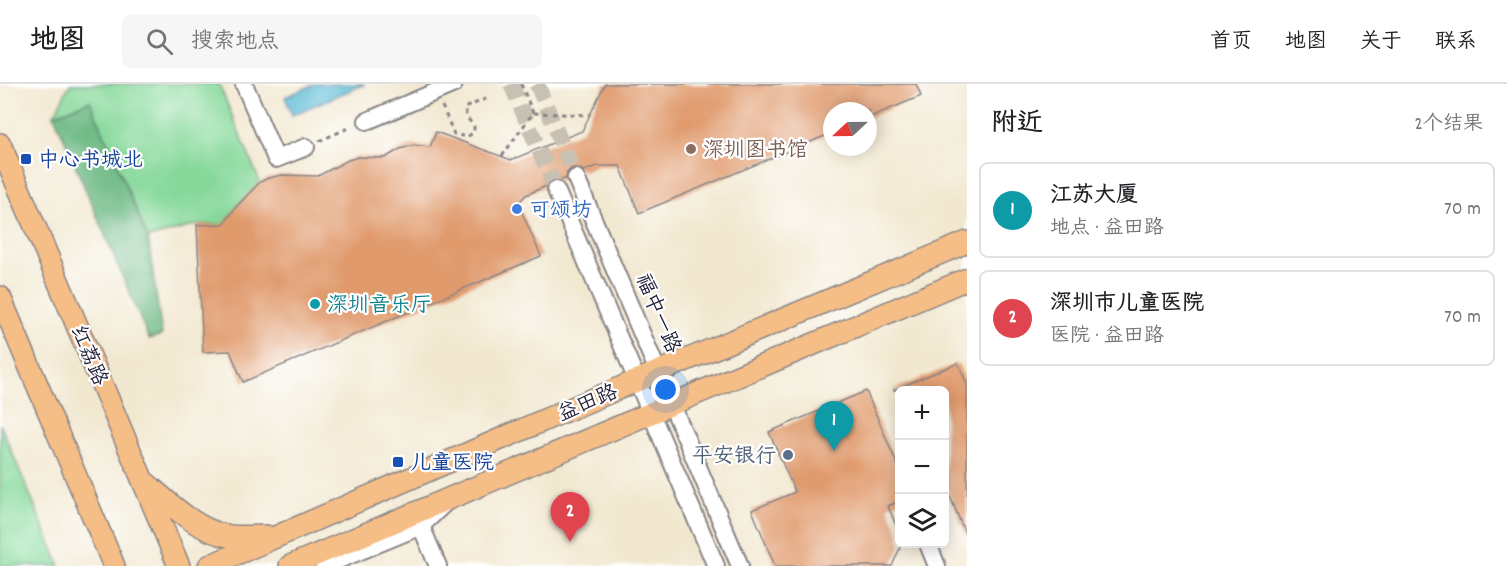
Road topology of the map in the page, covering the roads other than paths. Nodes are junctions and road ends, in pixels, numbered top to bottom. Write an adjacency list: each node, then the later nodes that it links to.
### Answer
1 (244, 84): 5 (street)
2 (454, 84): 3 (street)
3 (367, 120)
4 (0, 144): 15 (main road, 红荔路)
5 (306, 147)
6 (576, 178): 11 (street, 福中一路)
7 (556, 190): 12 (street)
8 (967, 242): 11 (main road, 益田路)
9 (967, 279): 13 (main road, 益田路)
10 (0, 297): 20 (main road)
11 (659, 372): 12 (main road, 益田路); 13 (street, 福中一路)
12 (637, 381): 14 (street); 18 (main road, 益田路)
13 (672, 404): 14 (main road, 益田路); 27 (street, 福中一路)
14 (651, 413): 16 (main road, 益田路); 26 (street)
15 (143, 482): 18 (main road); 21 (main road, 红荔路)
16 (452, 497): 17 (street); 23 (main road, 益田路)
17 (421, 526): 24 (street); 25 (street)
18 (275, 536): 22 (main road, 益田路)
19 (930, 548): 28 (street)
20 (114, 566)
21 (179, 566)
22 (209, 566)
23 (290, 566)
24 (324, 566)
25 (438, 566)
26 (716, 566)
27 (740, 566)
28 (937, 566)

